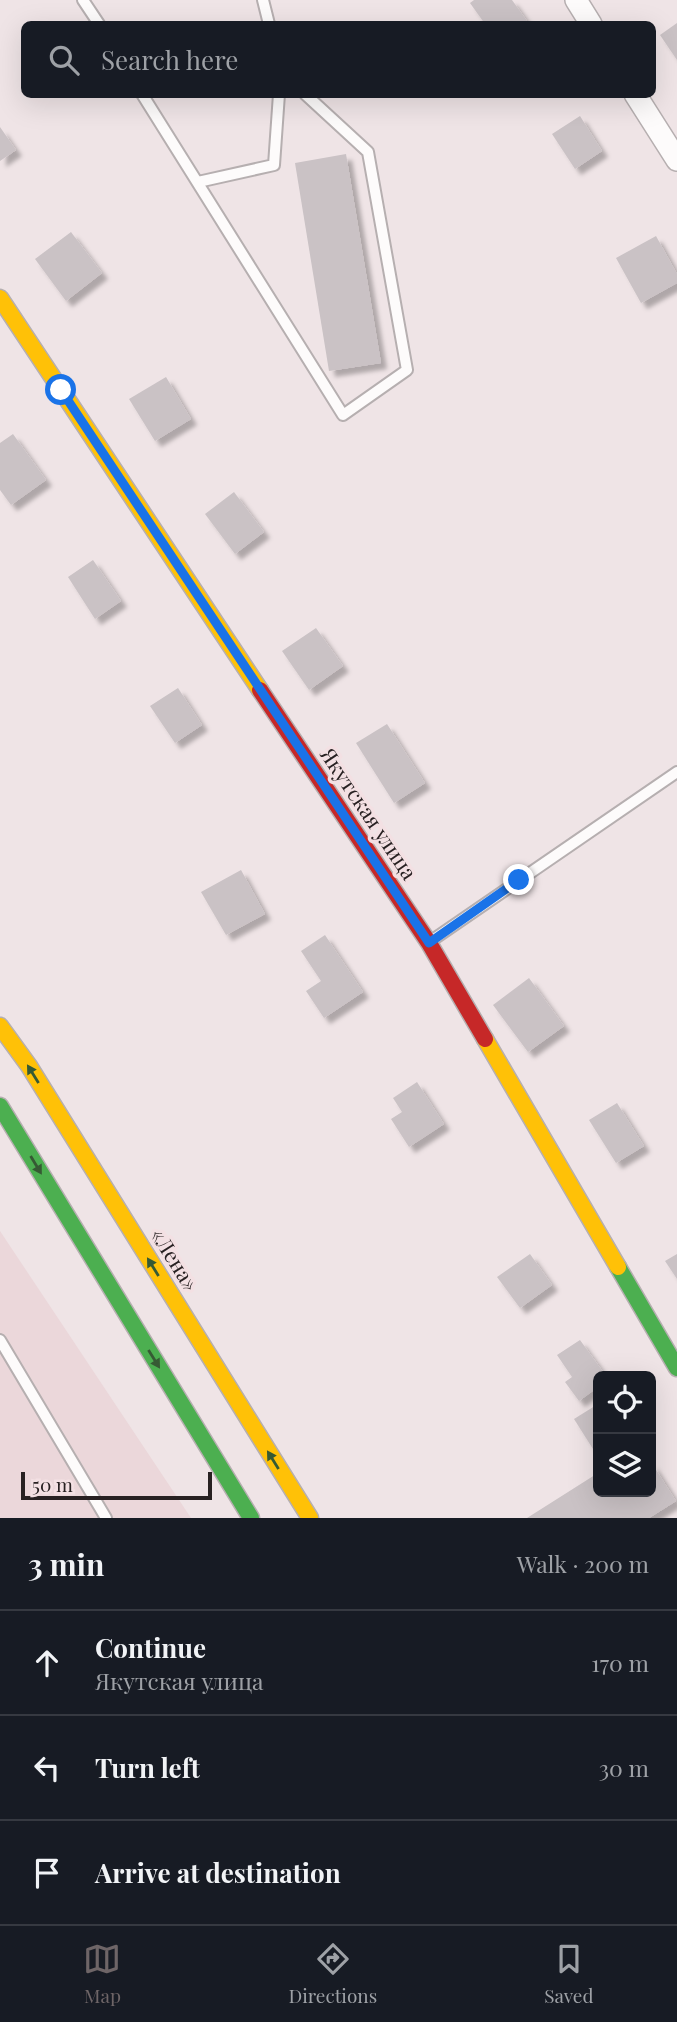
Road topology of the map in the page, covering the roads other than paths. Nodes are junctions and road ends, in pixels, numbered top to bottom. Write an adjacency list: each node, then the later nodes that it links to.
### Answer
1 (83, 0): 4 (lane)
2 (263, 0): 5 (lane)
3 (576, 0): 6 (street)
4 (97, 21)
5 (268, 21)
6 (589, 21)
7 (145, 98): 12 (lane)
8 (279, 98): 12 (lane)
9 (309, 98): 12 (lane)
10 (638, 98): 11 (street)
11 (677, 160)
12 (198, 182)
13 (0, 298): 15 (main road, Якутская улица)
14 (677, 772): 15 (lane)
15 (429, 943): 19 (main road, Якутская улица)
16 (0, 1026): 22 (main road, «Лена», one-way to 16)
17 (0, 1106): 21 (main road, one-way to 21)
18 (0, 1340): 20 (lane)
19 (677, 1368)
20 (106, 1518)
21 (251, 1518)
22 (310, 1518)

